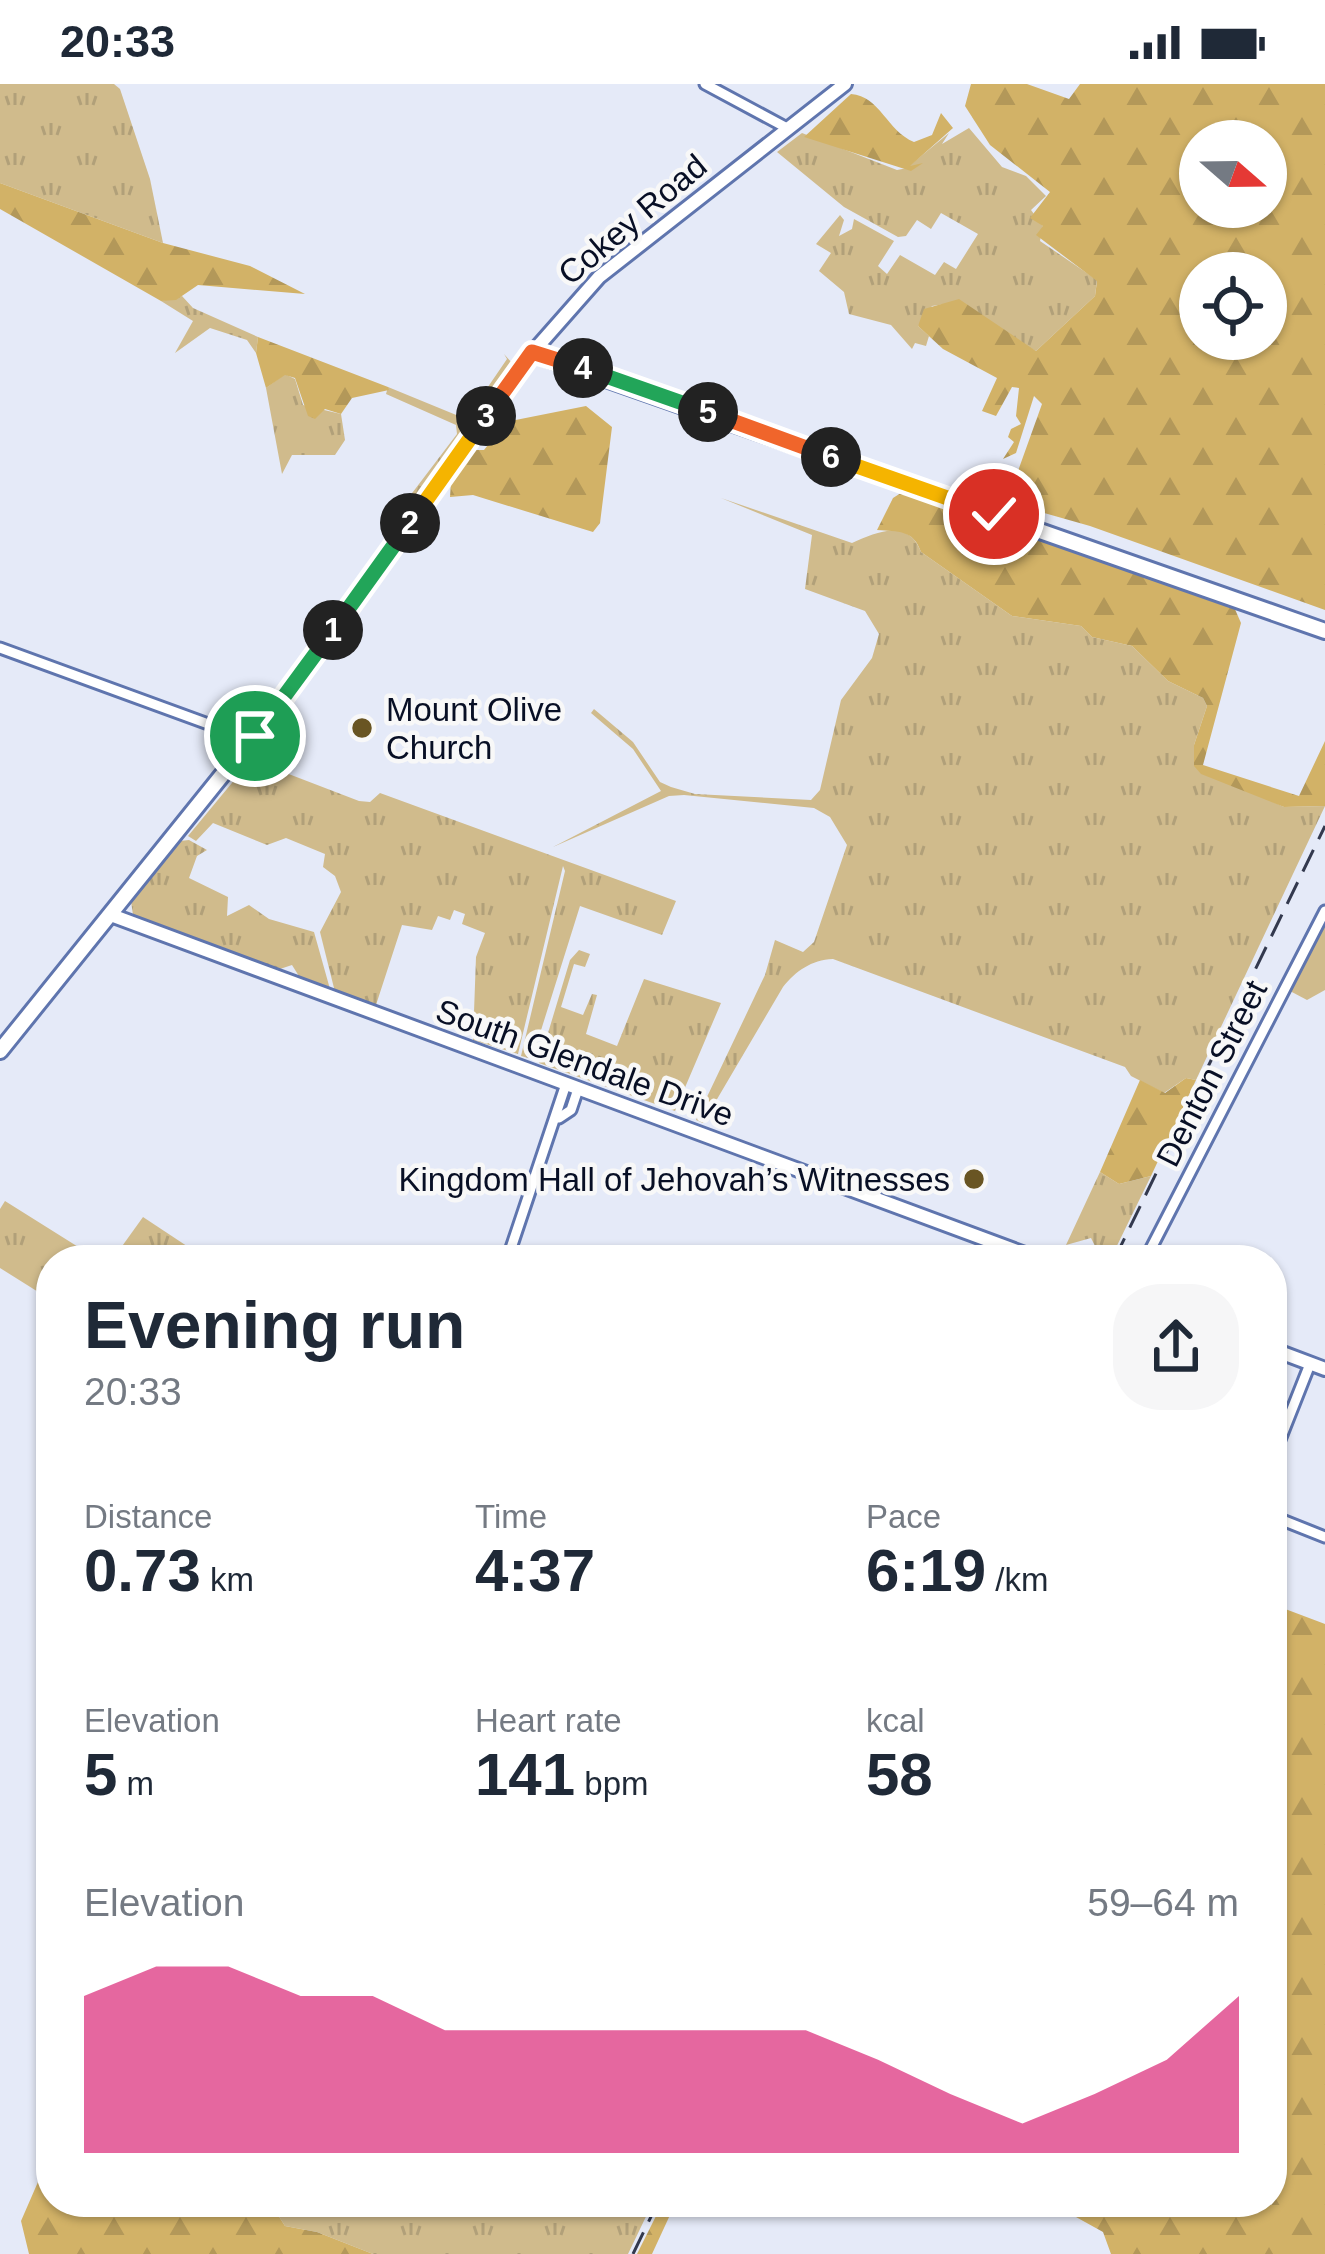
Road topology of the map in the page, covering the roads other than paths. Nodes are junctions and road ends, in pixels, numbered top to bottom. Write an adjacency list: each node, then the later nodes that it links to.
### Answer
1 (705, 84): 3 (street)
2 (845, 84): 3 (street, Cokey Road)
3 (787, 128): 4 (street, Cokey Road)
4 (532, 352): 5 (main road); 7 (main road, Cokey Road)
5 (1325, 631)
6 (0, 648): 7 (street)
7 (252, 740): 9 (main road, Cokey Road)
8 (1325, 911): 14 (street, Denton Street)
9 (111, 915): 10 (main road, Cokey Road); 11 (street, South Glendale Drive)
10 (0, 1051)
11 (572, 1086): 12 (street); 13 (street, South Glendale Drive)
12 (512, 1245)
13 (1001, 1245)
14 (1153, 1245)
15 (1287, 1354): 16 (street)
16 (1310, 1364): 17 (street); 18 (street)
17 (1325, 1370)
18 (1287, 1422)
19 (1287, 1522): 20 (street)
20 (1325, 1537)

